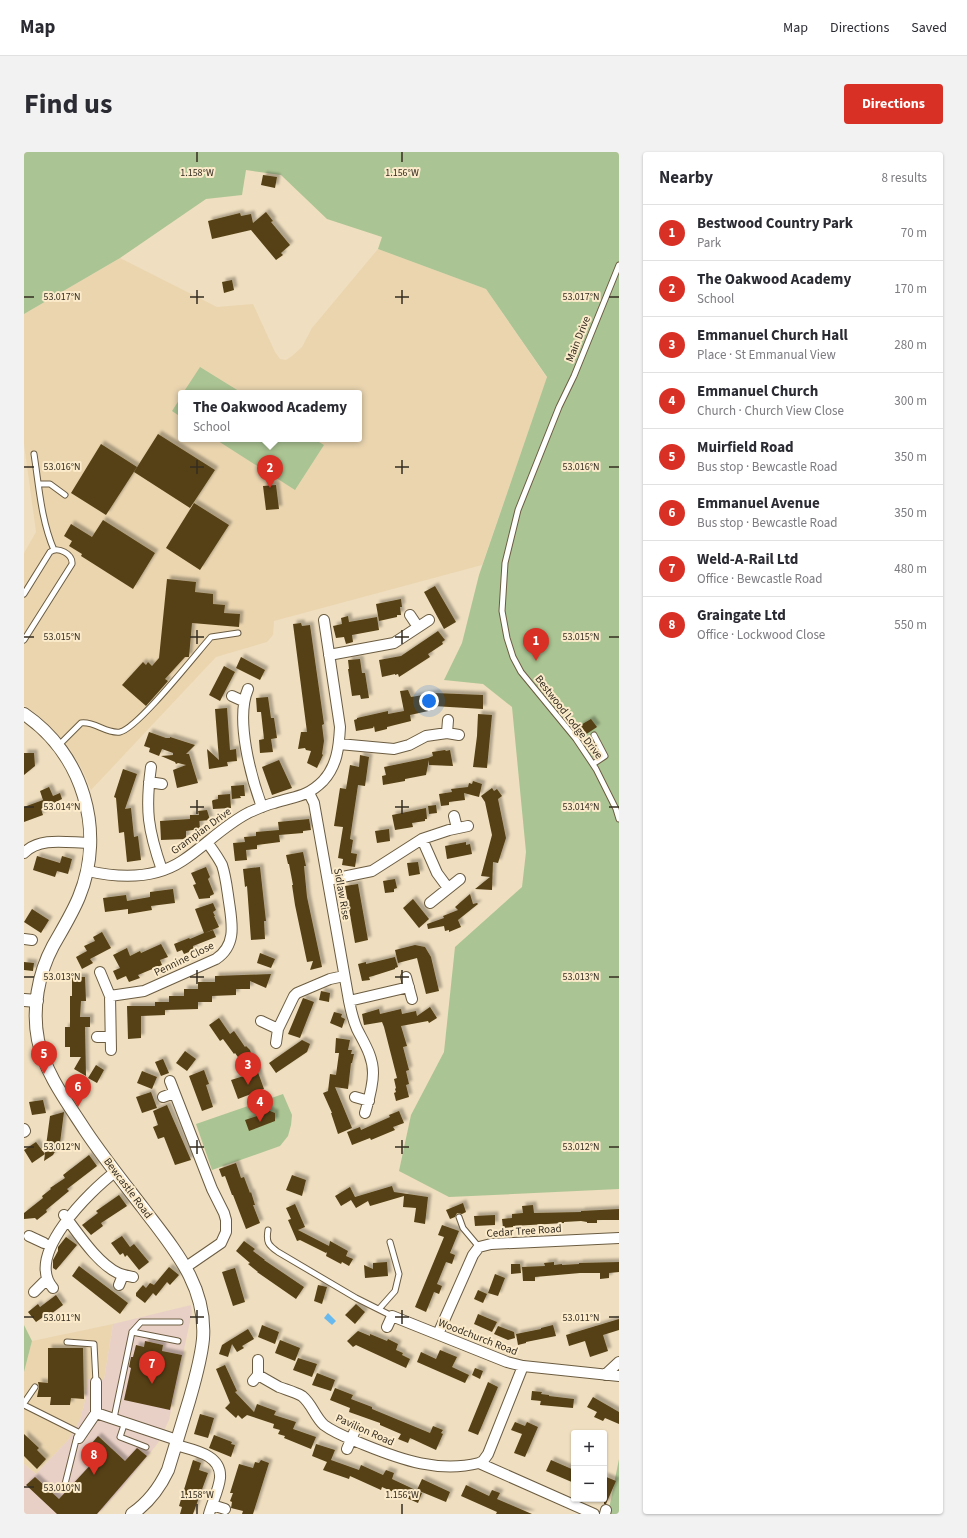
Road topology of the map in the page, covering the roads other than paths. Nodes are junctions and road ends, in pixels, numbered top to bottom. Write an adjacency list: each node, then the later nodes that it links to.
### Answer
1 (619, 265): 2 (lane, Main Drive)
2 (574, 376): 25 (lane, Bestwood Lodge Drive)
3 (34, 454): 4 (lane)
4 (39, 484): 5 (lane); 6 (lane)
5 (65, 495)
6 (54, 550): 7 (lane); 13 (lane)
7 (24, 594)
8 (410, 616): 11 (street)
9 (324, 620): 14 (street, Grampian Drive)
10 (429, 620): 11 (street)
11 (418, 627): 14 (street)
12 (238, 633): 24 (lane)
13 (24, 640)
14 (329, 655): 23 (street, Grampian Drive)
15 (248, 689): 17 (street)
16 (232, 696): 17 (street)
17 (243, 700): 30 (street)
18 (24, 714): 24 (street, Bewcastle Road)
19 (448, 720): 20 (street)
20 (447, 733): 22 (street); 23 (street)
21 (594, 734): 25 (lane)
22 (459, 735)
23 (339, 744): 29 (street, Grampian Drive)
24 (59, 745): 37 (street, Bewcastle Road)
25 (593, 764): 32 (lane, Bestwood Lodge Drive)
26 (151, 767): 27 (street)
27 (149, 782): 28 (street); 39 (street)
28 (162, 784)
29 (309, 792): 30 (street, Grampian Drive); 42 (street, Sidlaw Rise)
30 (262, 807): 36 (street, Grampian Drive)
31 (454, 816): 34 (street)
32 (619, 819)
33 (468, 826): 34 (street)
34 (457, 828): 35 (street)
35 (422, 839): 42 (street); 43 (street)
36 (207, 842): 39 (street, Grampian Drive); 49 (street, Pennine Close)
37 (90, 843): 38 (street); 40 (street, Bewcastle Road)
38 (24, 853)
39 (162, 870): 40 (street, Grampian Drive)
40 (88, 871): 52 (street, Bewcastle Road)
41 (460, 879): 43 (street)
42 (328, 880): 46 (street, Sidlaw Rise)
43 (448, 888): 44 (street)
44 (430, 903)
45 (100, 972): 49 (street)
46 (344, 976): 53 (street, Sidlaw Rise); 55 (street)
47 (406, 977): 48 (street)
48 (409, 987): 50 (street); 53 (street)
49 (110, 996): 57 (street)
50 (412, 999)
51 (24, 1000): 52 (street)
52 (37, 1001): 68 (street, Bewcastle Road)
53 (348, 1001): 64 (street, Sidlaw Rise)
54 (260, 1021): 55 (street)
55 (278, 1029): 58 (street)
56 (98, 1037): 57 (street)
57 (110, 1037): 59 (street)
58 (276, 1043)
59 (111, 1050)
60 (170, 1081): 61 (street)
61 (174, 1093): 62 (street); 77 (street)
62 (163, 1097)
63 (355, 1097): 64 (street)
64 (369, 1101): 65 (street, Sidlaw Rise)
65 (365, 1113)
66 (24, 1129): 67 (street)
67 (24, 1132)
68 (115, 1172): 69 (street); 77 (street, Bewcastle Road)
69 (64, 1215): 75 (street); 79 (street)
70 (459, 1217): 76 (lane)
71 (268, 1230): 82 (lane)
72 (27, 1233): 75 (street)
73 (619, 1238): 76 (street, Cedar Tree Road)
74 (390, 1242): 82 (lane)
75 (44, 1243): 78 (street)
76 (479, 1247): 87 (street, Cedar Tree Road)
77 (186, 1267): 104 (street, Bewcastle Road)
78 (44, 1282): 80 (street); 81 (street)
79 (119, 1285)
80 (53, 1288)
81 (34, 1292)
82 (379, 1309): 83 (lane)
83 (392, 1316): 85 (street); 87 (street, Woodchurch Road)
84 (180, 1322): 86 (lane)
85 (387, 1327)
86 (132, 1332): 88 (lane); 99 (lane)
87 (438, 1334): 92 (street, Woodchurch Road)
88 (178, 1341)
89 (67, 1342): 95 (lane)
90 (258, 1360): 103 (street, Pavilion Road)
91 (619, 1362): 93 (street)
92 (523, 1366): 93 (street, Woodchurch Road); 107 (street)
93 (605, 1375): 94 (street, Woodchurch Road)
94 (619, 1376)
95 (96, 1382): 98 (street)
96 (35, 1387): 97 (lane)
97 (24, 1404): 102 (lane)
98 (96, 1413): 99 (street); 102 (street)
99 (114, 1418): 100 (street)
100 (125, 1422): 104 (street); 105 (lane)
101 (356, 1428): 103 (street)
102 (80, 1436): 108 (lane)
103 (351, 1439): 106 (street); 107 (street, Pavilion Road)
104 (176, 1442): 109 (street); 111 (street, Bewcastle Road)
105 (146, 1447)
106 (347, 1449)
107 (479, 1463): 112 (street)
108 (64, 1488)
109 (210, 1509): 110 (street)
110 (225, 1509)
111 (132, 1514)
112 (594, 1514)

